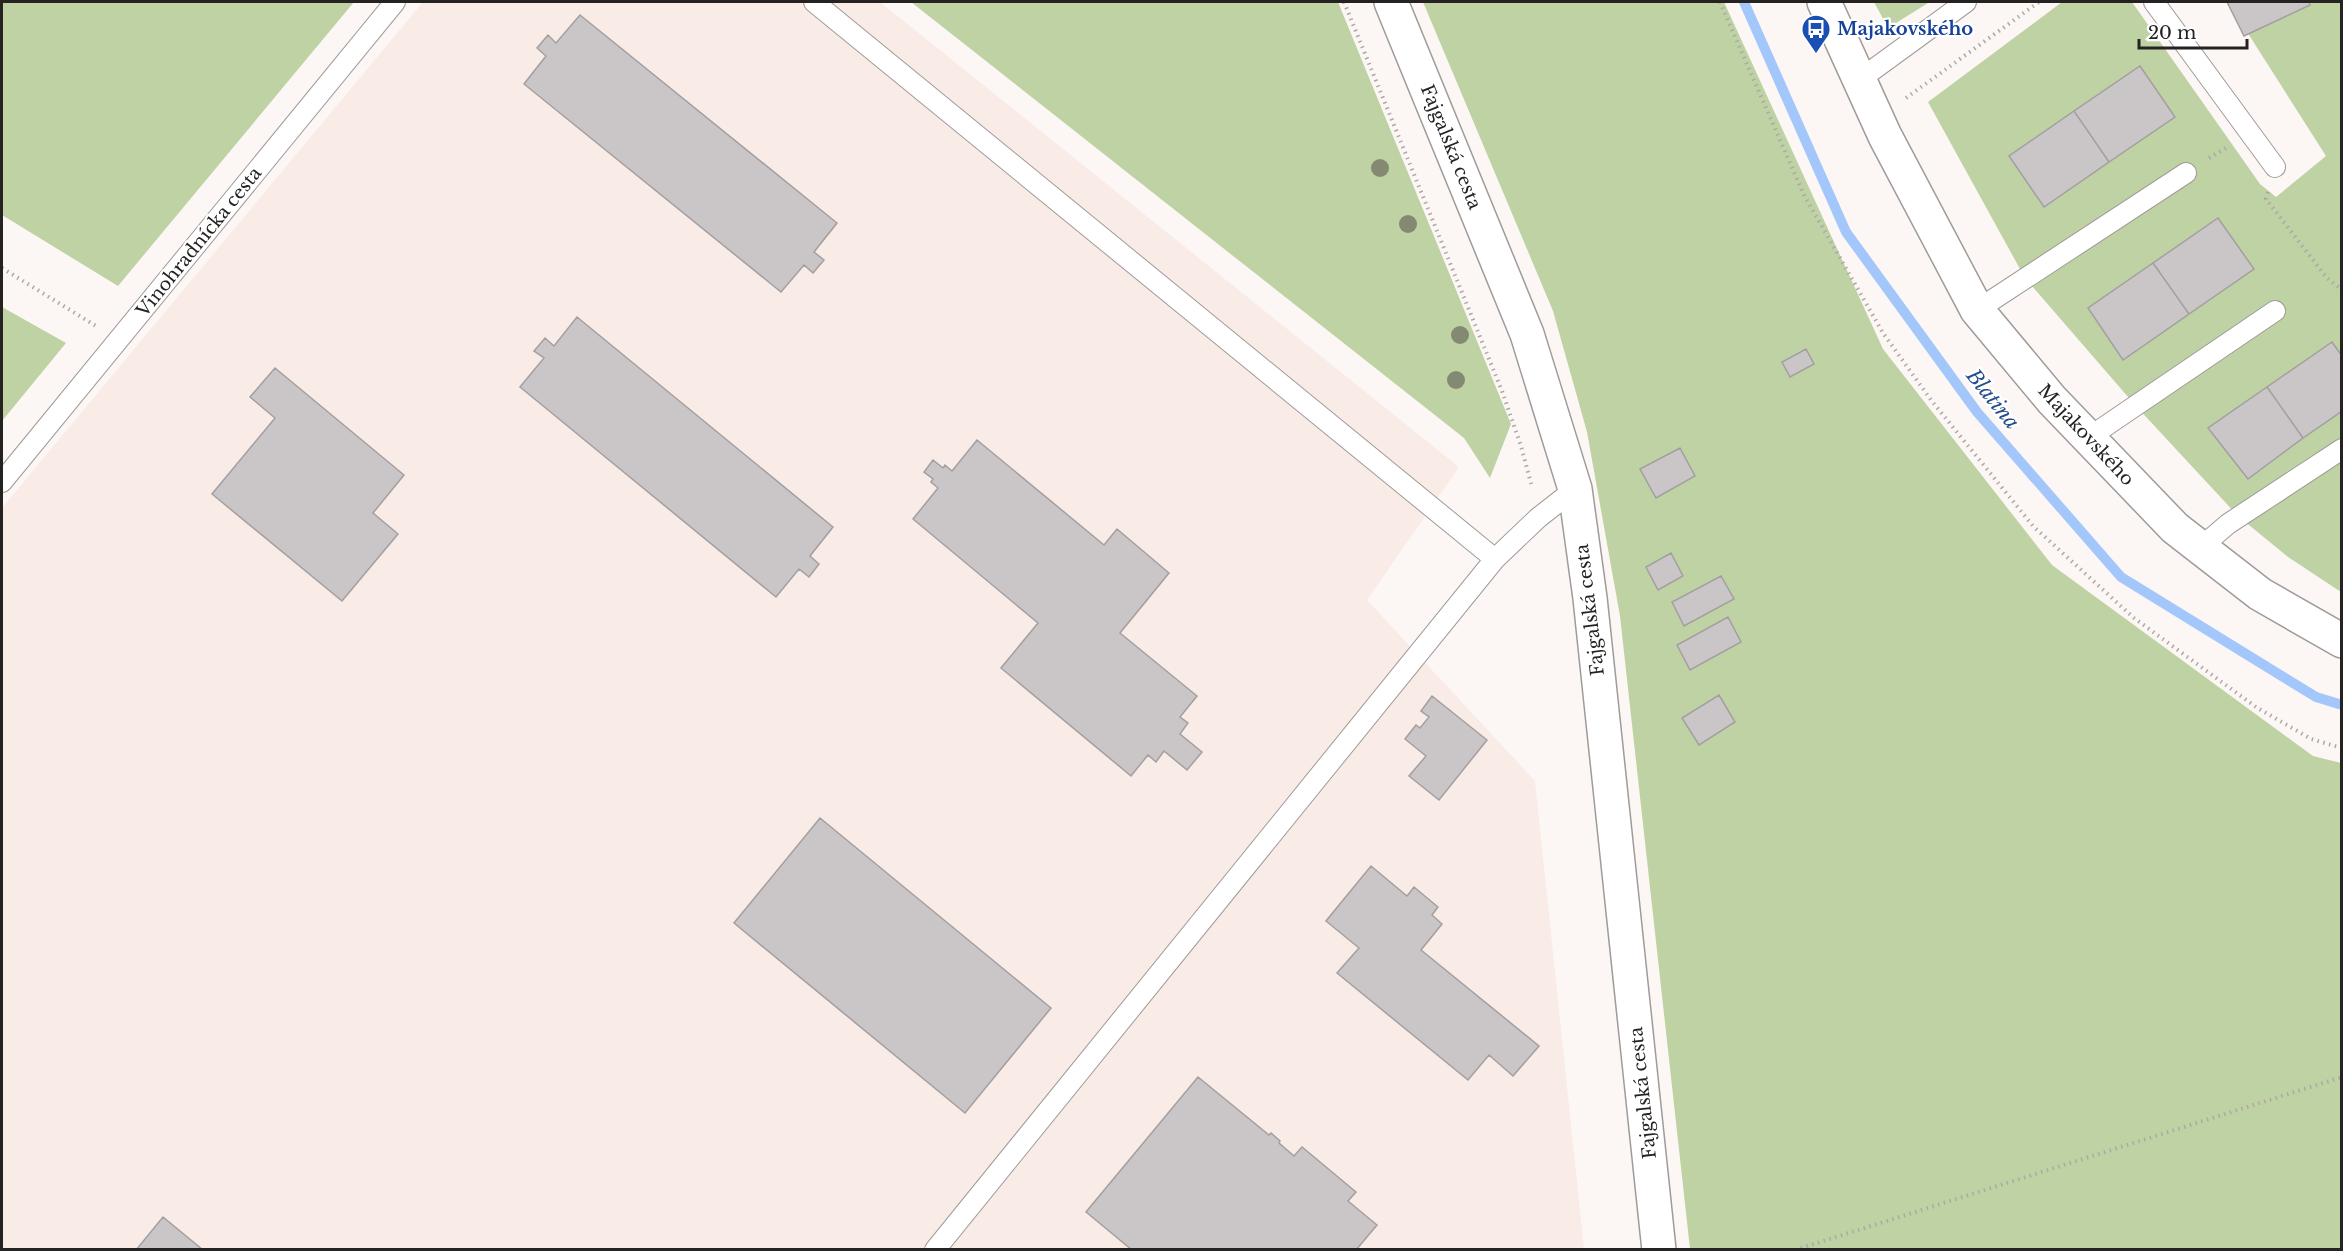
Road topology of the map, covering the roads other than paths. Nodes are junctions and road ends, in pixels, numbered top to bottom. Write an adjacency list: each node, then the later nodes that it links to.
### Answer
1 (395, 2): 14 (lane, Vinohradnícka cesta)
2 (814, 2): 17 (lane)
3 (1391, 2): 15 (street, Fajgalská cesta)
4 (1824, 2): 7 (street, Majakovského)
5 (1966, 2): 7 (lane)
6 (2154, 2): 8 (lane)
7 (1859, 80): 10 (street, Majakovského)
8 (2274, 167)
9 (2186, 173): 10 (lane)
10 (1977, 310): 12 (street, Majakovského)
11 (2274, 311): 12 (lane)
12 (2088, 438): 16 (street, Majakovského)
13 (2342, 449): 16 (lane)
14 (2, 482)
15 (1575, 489): 17 (lane); 20 (street, Fajgalská cesta)
16 (2200, 548): 18 (street, Majakovského)
17 (1496, 559): 19 (lane)
18 (2342, 641)
19 (935, 1250)
20 (1659, 1250)

